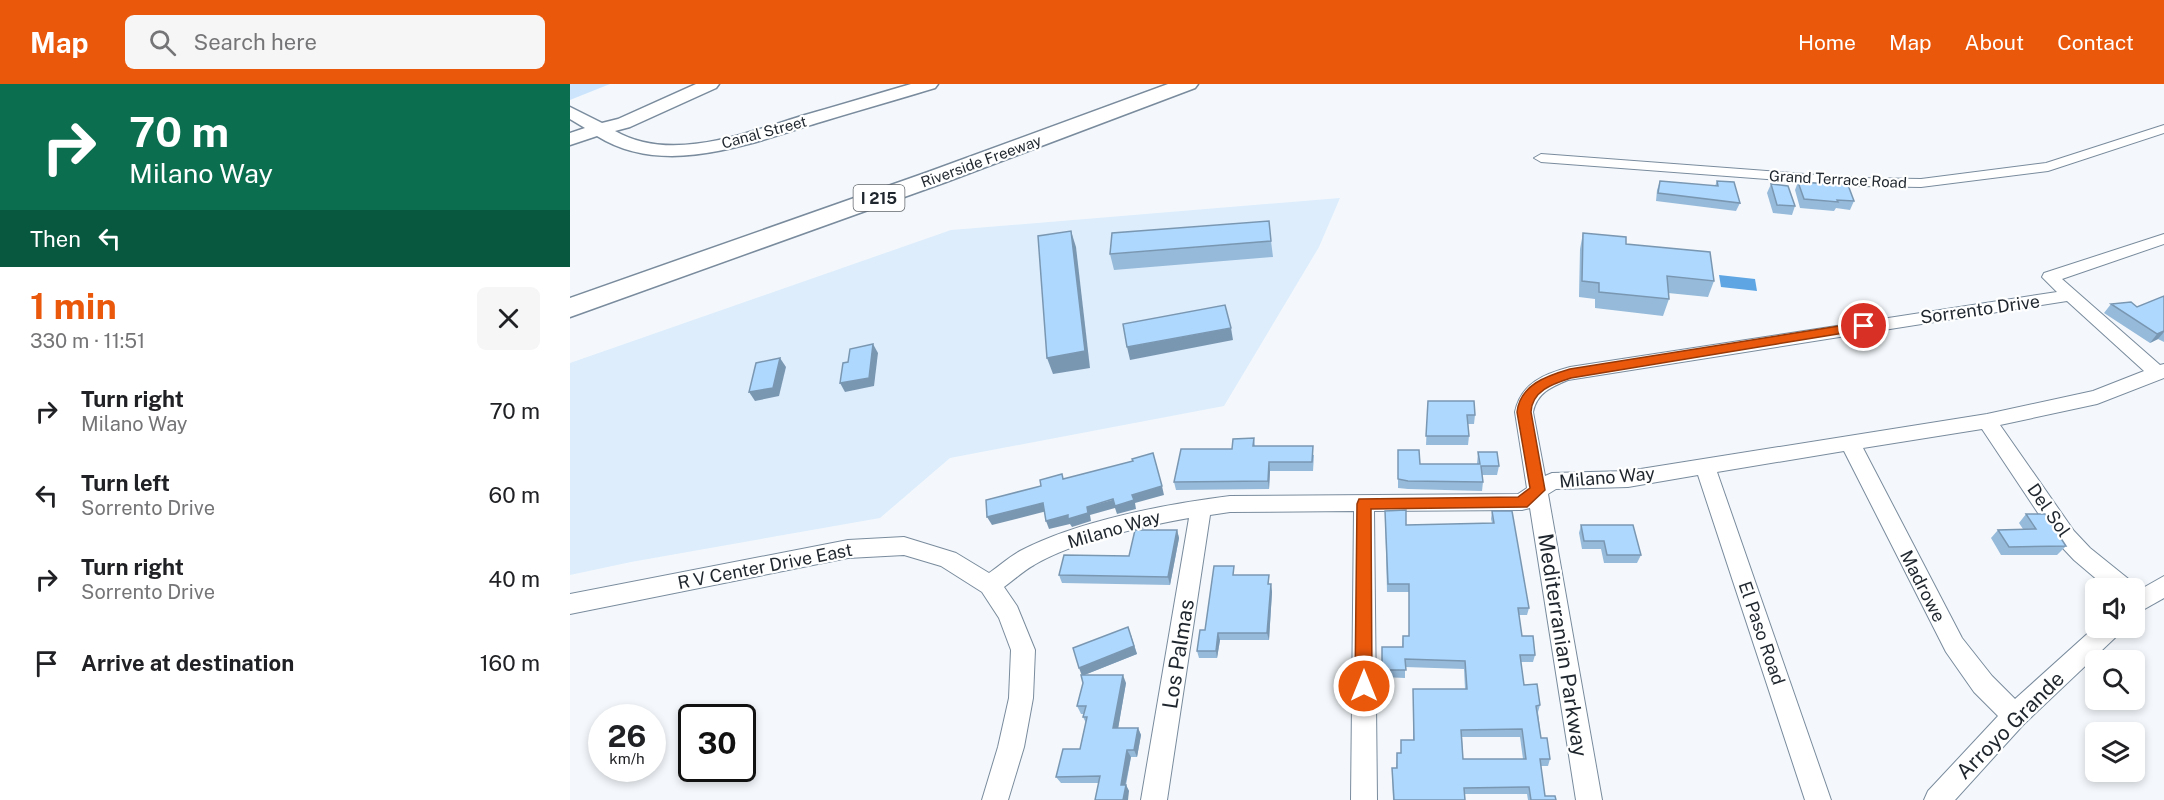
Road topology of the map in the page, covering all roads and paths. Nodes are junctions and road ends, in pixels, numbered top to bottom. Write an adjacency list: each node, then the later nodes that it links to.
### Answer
1 (690, 84): 7 (street)
2 (710, 84): 7 (street)
3 (929, 84): 7 (street, Canal Street)
4 (1143, 84): 12 (highway, Riverside Freeway / I 215)
5 (1188, 84): 14 (highway, Riverside Freeway / I 215)
6 (570, 112): 7 (street)
7 (598, 129): 9 (street)
8 (2164, 129): 10 (street, Grand Terrace Road)
9 (570, 139)
10 (1541, 158)
11 (2164, 238): 13 (street)
12 (570, 286)
13 (2070, 296): 15 (street); 19 (street, Sorrento Drive)
14 (570, 308)
15 (2161, 371): 16 (street, Milano Way)
16 (1987, 421): 17 (street, Milano Way); 22 (street, Del Sol)
17 (1850, 443): 18 (street, Milano Way); 28 (street, Madrowe)
18 (1705, 466): 19 (street, Milano Way); 33 (street, El Paso Road)
19 (1537, 490): 20 (street, Milano Way); 32 (street, Mediterranian Parkway)
20 (1364, 504): 21 (street, Milano Way); 31 (street)
21 (1201, 508): 23 (street, Milano Way); 30 (street, Los Palmas)
22 (2110, 578)
23 (990, 585): 26 (street, R V Center Drive East); 29 (street)
24 (2164, 586): 25 (street)
25 (2145, 593)
26 (570, 604)
27 (2099, 638): 28 (street, Arroyo Grande)
28 (2015, 716): 34 (street, Arroyo Grande)
29 (994, 800)
30 (1154, 800)
31 (1364, 800)
32 (1589, 800)
33 (1818, 800)
34 (1937, 800)

